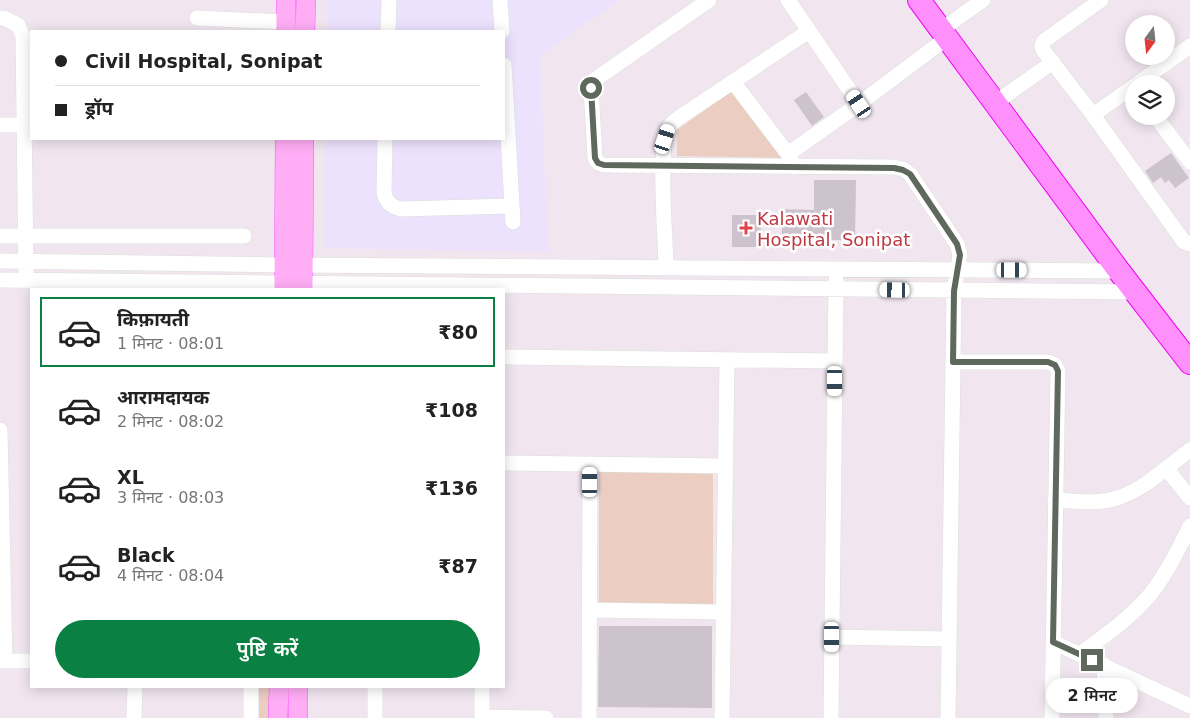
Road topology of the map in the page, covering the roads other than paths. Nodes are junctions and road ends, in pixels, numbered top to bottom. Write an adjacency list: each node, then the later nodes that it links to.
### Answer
1 (286, 0): 12 (main road)
2 (306, 0): 13 (main road)
3 (389, 0): 14 (street)
4 (500, 0): 15 (street)
5 (709, 0): 37 (street)
6 (788, 0): 16 (street)
7 (919, 0): 17 (highway)
8 (983, 0): 17 (street)
9 (1101, 0): 19 (street)
10 (0, 18): 29 (street)
11 (197, 18): 12 (street)
12 (286, 27)
13 (305, 30)
14 (388, 30)
15 (502, 30)
16 (809, 31): 21 (street); 25 (street)
17 (944, 34): 24 (highway); 25 (street)
18 (1190, 46): 20 (street)
19 (1053, 62): 24 (street); 26 (street)
20 (1149, 75)
21 (734, 83): 35 (street); 37 (street)
22 (1125, 92): 26 (street)
23 (505, 102): 30 (street)
24 (995, 103): 50 (highway)
25 (859, 104): 35 (street)
26 (1093, 115): 43 (street)
27 (0, 125): 29 (street)
28 (1165, 125): 34 (street)
29 (24, 126): 41 (street)
30 (506, 137): 38 (street)
31 (285, 140): 46 (main road)
32 (304, 140): 46 (main road)
33 (385, 140): 38 (street)
34 (1185, 144): 36 (street)
35 (791, 160): 37 (street); 49 (street)
36 (1190, 162)
37 (663, 165): 47 (street)
38 (512, 206): 39 (street)
39 (513, 222)
40 (0, 236): 41 (street)
41 (25, 236): 42 (street); 45 (street)
42 (244, 236)
43 (1190, 244)
44 (0, 261): 45 (street)
45 (26, 262): 46 (street); 52 (street)
46 (294, 265): 47 (street); 54 (main road)
47 (666, 268): 48 (street)
48 (836, 269): 49 (street); 57 (street)
49 (958, 270): 50 (street); 58 (street)
50 (1119, 271): 59 (highway)
51 (0, 280): 52 (street)
52 (26, 281): 53 (street)
53 (208, 286): 54 (street)
54 (293, 287): 55 (street)
55 (474, 288)
56 (505, 288): 57 (street)
57 (836, 290): 58 (street); 62 (street)
58 (954, 291): 59 (street); 63 (street)
59 (1135, 292): 64 (highway)
60 (505, 357): 61 (street)
61 (727, 360): 62 (street); 69 (street)
62 (835, 361): 76 (street)
63 (953, 362): 72 (street); 77 (street)
64 (1190, 363)
65 (0, 430): 80 (street)
66 (1190, 450): 70 (street)
67 (505, 463): 68 (street)
68 (590, 464): 69 (street); 74 (street)
69 (725, 466): 75 (street)
70 (1166, 468): 71 (street); 72 (street)
71 (1190, 498)
72 (1055, 500): 78 (street)
73 (1190, 526): 79 (street)
74 (589, 610): 75 (street); 97 (street)
75 (724, 612): 98 (street)
76 (832, 637): 77 (street); 99 (street)
77 (949, 639): 100 (street)
78 (1053, 642): 79 (street); 101 (street)
79 (1080, 654): 82 (street)
80 (2, 661): 81 (street)
81 (30, 661)
82 (1104, 665): 89 (street); 102 (street)
83 (135, 688): 90 (street)
84 (251, 688): 91 (street)
85 (279, 688): 92 (main road)
86 (298, 688): 93 (main road)
87 (375, 688): 94 (street)
88 (482, 688): 95 (street)
89 (1190, 706)
90 (134, 718)
91 (251, 718)
92 (278, 718)
93 (298, 718)
94 (376, 718)
95 (482, 718): 96 (street)
96 (546, 718)
97 (589, 718)
98 (722, 718)
99 (831, 718)
100 (948, 718)
101 (1052, 718)
102 (1106, 718)

